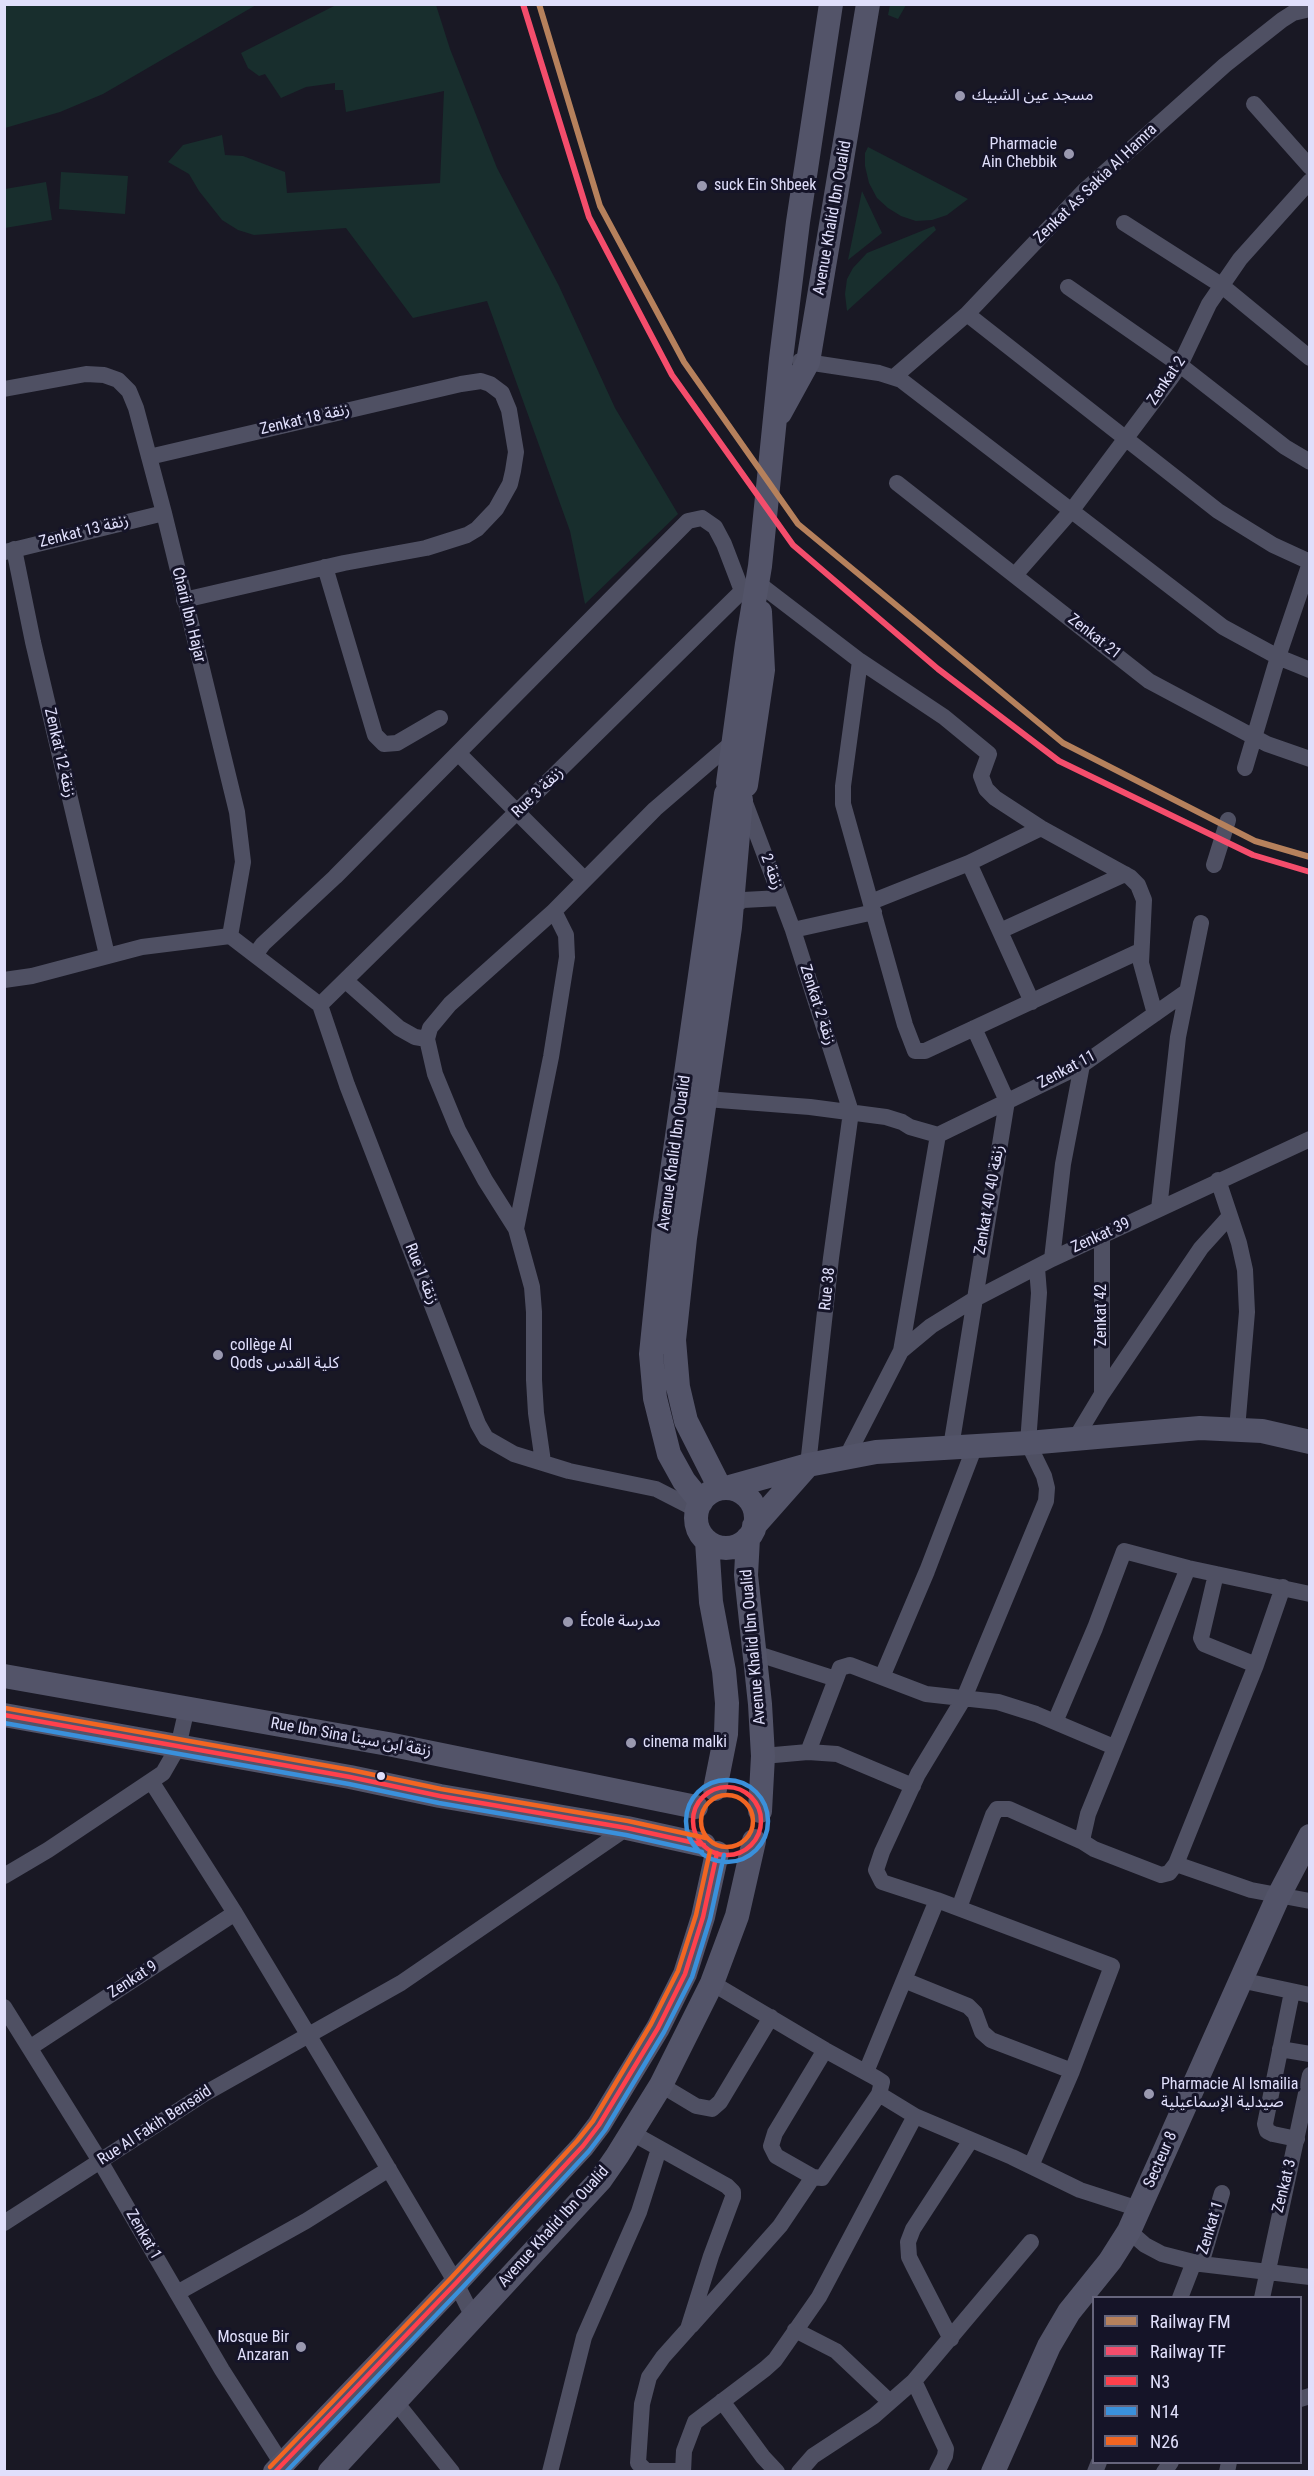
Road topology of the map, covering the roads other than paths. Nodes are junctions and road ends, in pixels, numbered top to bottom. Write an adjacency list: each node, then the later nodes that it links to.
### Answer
1 (831, 4): 12 (main road, Avenue Khalid Ibn Oualid)
2 (868, 4): 13 (main road, Avenue Khalid Ibn Oualid)
3 (1310, 9): 10 (street, Zenkat As Sakia Al Hamra)
4 (1254, 104): 5 (street)
5 (1310, 167)
6 (1310, 181): 8 (street, Zenkat 2)
7 (1124, 223): 8 (street)
8 (1221, 285): 11 (street); 14 (street, Zenkat 2)
9 (1068, 287): 14 (street)
10 (967, 314): 15 (street, Zenkat As Sakia Al Hamra); 18 (street)
11 (1308, 352)
12 (781, 359): 13 (street); 17 (main road, Avenue Khalid Ibn Oualid)
13 (808, 362): 15 (street); 17 (main road, Avenue Khalid Ibn Oualid)
14 (1180, 365): 18 (street, Zenkat 2); 20 (street)
15 (894, 377): 22 (street)
16 (4, 389): 19 (street, Charii Ibn Hajar)
17 (774, 423): 28 (main road, Avenue Khalid Ibn Oualid)
18 (1126, 440): 22 (street, Zenkat 2); 26 (street)
19 (150, 458): 23 (street, Charii Ibn Hajar); 25 (street, Zenkat 18 زنقة)
20 (1310, 462)
21 (897, 483): 27 (street, Zenkat 21)
22 (1072, 510): 27 (street, Zenkat 2); 30 (street)
23 (164, 513): 24 (street, Zenkat 13 زنقة); 29 (street, Charii Ibn Hajar)
24 (9, 551): 56 (street, Zenkat 12 زنقة)
25 (326, 567): 29 (street); 33 (street)
26 (1308, 570): 30 (street)
27 (1015, 575): 34 (street, Zenkat 21)
28 (753, 580): 31 (street); 35 (main road, Avenue Khalid Ibn Oualid); 36 (street); 39 (main road, Avenue Khalid Ibn Oualid); 40 (street, Rue 3 زنقة)
29 (184, 600): 54 (street, Charii Ibn Hajar)
30 (1278, 657): 32 (street); 34 (street)
31 (860, 661): 42 (street); 49 (street)
32 (1310, 670)
33 (440, 718)
34 (1253, 737): 37 (street, Zenkat 21); 38 (street)
35 (734, 741): 39 (main road, Avenue Khalid Ibn Oualid); 46 (street)
36 (458, 753): 40 (street); 57 (street)
37 (1310, 759)
38 (1245, 768)
39 (737, 792): 47 (street, زنقة 2); 48 (main road, Avenue Khalid Ibn Oualid); 91 (main road, Avenue Khalid Ibn Oualid)
40 (518, 812): 46 (street); 59 (street, Rue 3 زنقة)
41 (1228, 820): 44 (street)
42 (1041, 828): 43 (street); 45 (street)
43 (969, 863): 49 (street); 53 (street)
44 (1214, 865)
45 (1125, 874): 53 (street); 55 (street)
46 (584, 879): 50 (street)
47 (781, 898): 48 (street, زنقة 2); 52 (street, Zenkat 2 زنقة)
48 (732, 907): 67 (main road, Avenue Khalid Ibn Oualid)
49 (873, 907): 52 (street); 64 (street)
50 (554, 911): 65 (street); 75 (street)
51 (1201, 923): 60 (street)
52 (793, 930): 69 (street, Zenkat 2 زنقة)
53 (1000, 931): 61 (street)
54 (230, 936): 56 (street); 57 (street)
55 (1140, 951): 61 (street); 63 (street)
56 (107, 955): 58 (street)
57 (255, 955): 62 (street)
58 (4, 980)
59 (345, 981): 62 (street, Rue 3 زنقة); 65 (street)
60 (1186, 992): 63 (street, Zenkat 11); 73 (street)
61 (1032, 1002): 64 (street)
62 (320, 1005): 89 (street, Rue 1 زنقة)
63 (1155, 1014): 66 (street, Zenkat 11)
64 (974, 1028): 68 (street)
65 (427, 1039): 75 (street)
66 (1082, 1065): 68 (street, Zenkat 11); 77 (street)
67 (706, 1099): 69 (street); 91 (main road, Avenue Khalid Ibn Oualid)
68 (1007, 1101): 70 (street, Zenkat 11); 79 (street, Zenkat 40 زنقة 40)
69 (851, 1112): 70 (street); 90 (street, Rue 38)
70 (938, 1135): 80 (street, Zenkat 39)
71 (1310, 1138): 72 (street, Zenkat 39)
72 (1218, 1180): 73 (street, Zenkat 39); 74 (street)
73 (1159, 1209): 76 (street, Zenkat 39)
74 (1229, 1217): 81 (street); 82 (street)
75 (516, 1229): 89 (street)
76 (1102, 1236): 77 (street, Zenkat 39); 81 (street, Zenkat 42)
77 (1052, 1259): 78 (street, Zenkat 39)
78 (1037, 1268): 79 (street, Zenkat 39); 85 (street)
79 (973, 1300): 80 (street, Zenkat 39); 87 (street, Zenkat 40 زنقة 40)
80 (902, 1351): 88 (street, Zenkat 39)
81 (1102, 1394): 83 (street)
82 (1237, 1429): 83 (main road); 84 (main road)
83 (1075, 1440): 85 (main road)
84 (1310, 1442)
85 (1028, 1443): 86 (main road); 103 (street)
86 (975, 1446): 87 (main road); 101 (street)
87 (951, 1447): 88 (main road)
88 (847, 1456): 90 (main road)
89 (543, 1462): 91 (street, Rue 1 زنقة)
90 (808, 1465): 91 (main road); 92 (main road)
91 (711, 1497): 92 (main road); 93 (main road)
92 (751, 1532): 93 (main road); 98 (main road, Avenue Khalid Ibn Oualid)
93 (707, 1541): 113 (main road, Avenue Khalid Ibn Oualid)
94 (1188, 1568): 95 (street); 106 (street); 108 (street)
95 (1216, 1574): 96 (street); 99 (street)
96 (1283, 1587): 97 (street); 99 (street)
97 (1310, 1594)
98 (755, 1653): 102 (street); 110 (main road, Avenue Khalid Ibn Oualid)
99 (1256, 1665): 121 (street)
100 (4, 1676): 104 (main road, Rue Ibn Sina زنقة ابن سينا)
101 (882, 1677): 102 (street); 103 (street)
102 (836, 1679): 109 (street)
103 (964, 1698): 106 (street); 112 (street)
104 (187, 1708): 107 (street); 114 (main road, Rue Ibn Sina زنقة ابن سينا)
105 (4, 1715): 107 (main road)
106 (1055, 1722): 108 (street)
107 (178, 1747): 111 (street); 116 (main road)
108 (1114, 1747): 119 (street)
109 (808, 1752): 110 (street); 112 (street)
110 (763, 1756): 115 (main road, Avenue Khalid Ibn Oualid)
111 (151, 1781): 122 (street); 127 (street)
112 (913, 1786): 124 (street)
113 (715, 1789): 114 (main road); 115 (main road)
114 (696, 1807): 120 (main road)
115 (759, 1810): 118 (main road)
116 (627, 1828): 120 (main road); 135 (street, Rue Al Fakih Bensaïd)
117 (1310, 1836): 123 (main road, Secteur 8)
118 (754, 1841): 120 (main road); 130 (main road, Avenue Khalid Ibn Oualid)
119 (1083, 1842): 121 (street); 126 (street)
120 (710, 1849): 161 (main road, Avenue Khalid Ibn Oualid)
121 (1176, 1864): 123 (street)
122 (4, 1876)
123 (1278, 1896): 125 (street); 129 (main road, Secteur 8)
124 (937, 1900): 126 (street); 128 (street)
125 (1310, 1901)
126 (959, 1908): 140 (street)
127 (236, 1913): 135 (street); 136 (street, Zenkat 9)
128 (904, 1980): 140 (street); 141 (street)
129 (1240, 1980): 131 (street); 155 (main road, Secteur 8)
130 (712, 1983): 134 (street); 143 (main road, Avenue Khalid Ibn Oualid)
131 (1292, 1992): 132 (street); 137 (street)
132 (1310, 1995)
133 (4, 2007): 136 (street, Zenkat 1)
134 (771, 2017): 138 (street); 143 (street)
135 (308, 2034): 150 (street, Rue Al Fakih Bensaïd); 152 (street)
136 (31, 2047): 150 (street, Zenkat 1)
137 (1280, 2049): 139 (street); 147 (street)
138 (825, 2050): 141 (street); 153 (street)
139 (1310, 2054)
140 (1072, 2071): 151 (street)
141 (866, 2072): 144 (street)
142 (1310, 2074): 147 (street, Zenkat 3)
143 (662, 2085): 146 (main road, Avenue Khalid Ibn Oualid)
144 (879, 2094): 145 (street); 153 (street)
145 (915, 2116): 148 (street); 167 (street)
146 (632, 2133): 149 (street); 165 (main road, Avenue Khalid Ibn Oualid)
147 (1297, 2139): 159 (street, Zenkat 3)
148 (970, 2140): 151 (street); 168 (street)
149 (658, 2148): 166 (street); 178 (street)
150 (100, 2162): 156 (street, Rue Al Fakih Bensaïd); 162 (street, Zenkat 1)
151 (1030, 2166): 155 (street)
152 (389, 2169): 161 (street); 162 (street)
153 (813, 2177): 166 (street)
154 (1222, 2193): 158 (street, Zenkat 1)
155 (1134, 2220): 158 (street); 182 (main road, Secteur 8)
156 (4, 2223)
157 (1031, 2242): 168 (street)
158 (1198, 2263): 159 (street); 163 (street, Zenkat 1)
159 (1266, 2272): 160 (street); 164 (street, Zenkat 3)
160 (1310, 2277)
161 (456, 2283): 165 (street); 174 (main road, Avenue Khalid Ibn Oualid)
162 (177, 2293): 174 (street, Zenkat 1)
163 (1181, 2296)
164 (1262, 2296)
165 (473, 2317): 170 (main road, Avenue Khalid Ibn Oualid)
166 (688, 2329): 175 (street)
167 (795, 2330): 171 (street); 172 (street)
168 (951, 2339): 169 (street)
169 (914, 2381): 172 (street); 181 (street)
170 (395, 2401): 176 (main road, Avenue Khalid Ibn Oualid); 177 (street)
171 (722, 2402): 175 (street); 179 (street)
172 (890, 2402): 173 (street)
173 (817, 2464): 180 (street)
174 (279, 2468)
175 (683, 2471)
176 (330, 2472)
177 (452, 2472)
178 (550, 2472)
179 (777, 2472)
180 (799, 2472)
181 (937, 2472)
182 (993, 2472)

